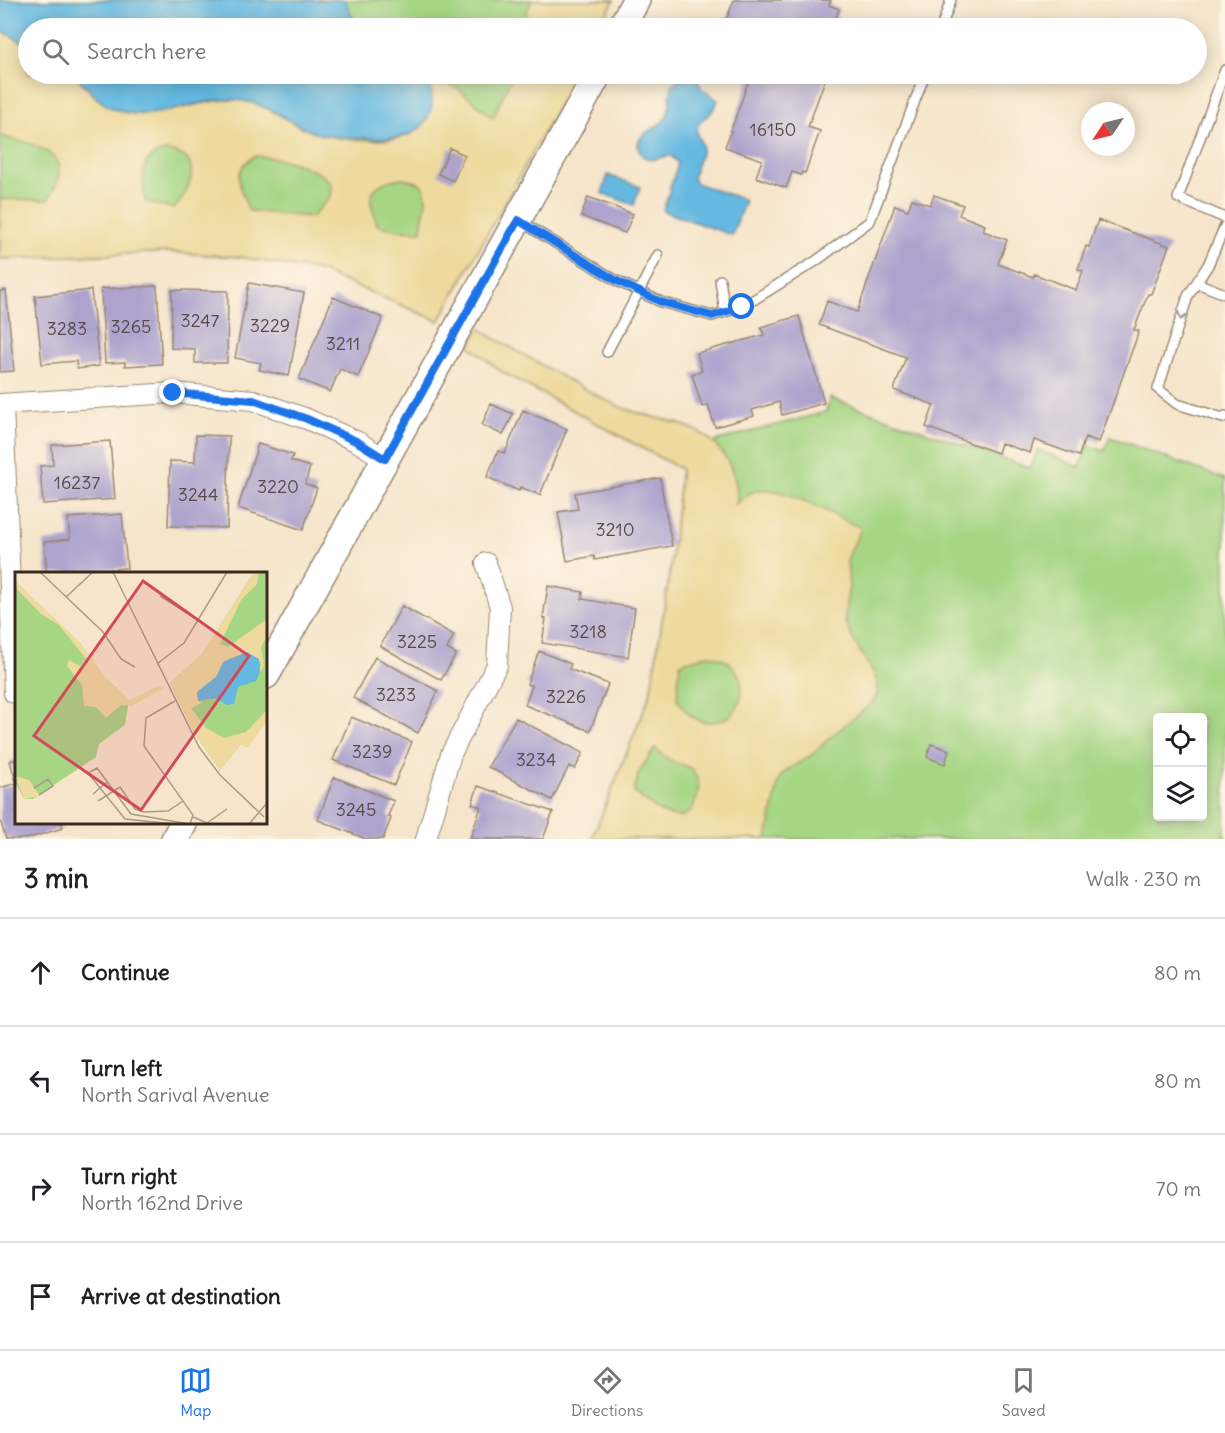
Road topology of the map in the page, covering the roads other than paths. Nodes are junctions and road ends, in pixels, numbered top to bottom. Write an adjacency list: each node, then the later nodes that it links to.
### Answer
1 (636, 0): 3 (street)
2 (951, 0): 4 (lane)
3 (626, 18)
4 (945, 18)
5 (1225, 70): 8 (lane)
6 (593, 84): 9 (street)
7 (921, 84): 16 (lane)
8 (1225, 218)
9 (518, 220): 14 (lane); 20 (street)
10 (1225, 226): 13 (lane)
11 (658, 255): 14 (lane)
12 (720, 280): 16 (lane)
13 (1197, 283): 15 (lane); 19 (lane, one-way to 19)
14 (640, 292): 16 (lane); 17 (lane)
15 (1225, 294)
16 (725, 312)
17 (607, 352)
18 (2, 404): 20 (street); 23 (street)
19 (1225, 416)
20 (385, 459): 22 (street)
21 (486, 563): 26 (street)
22 (267, 673)
23 (14, 693)
24 (183, 824): 25 (street)
25 (175, 839)
26 (426, 839)

